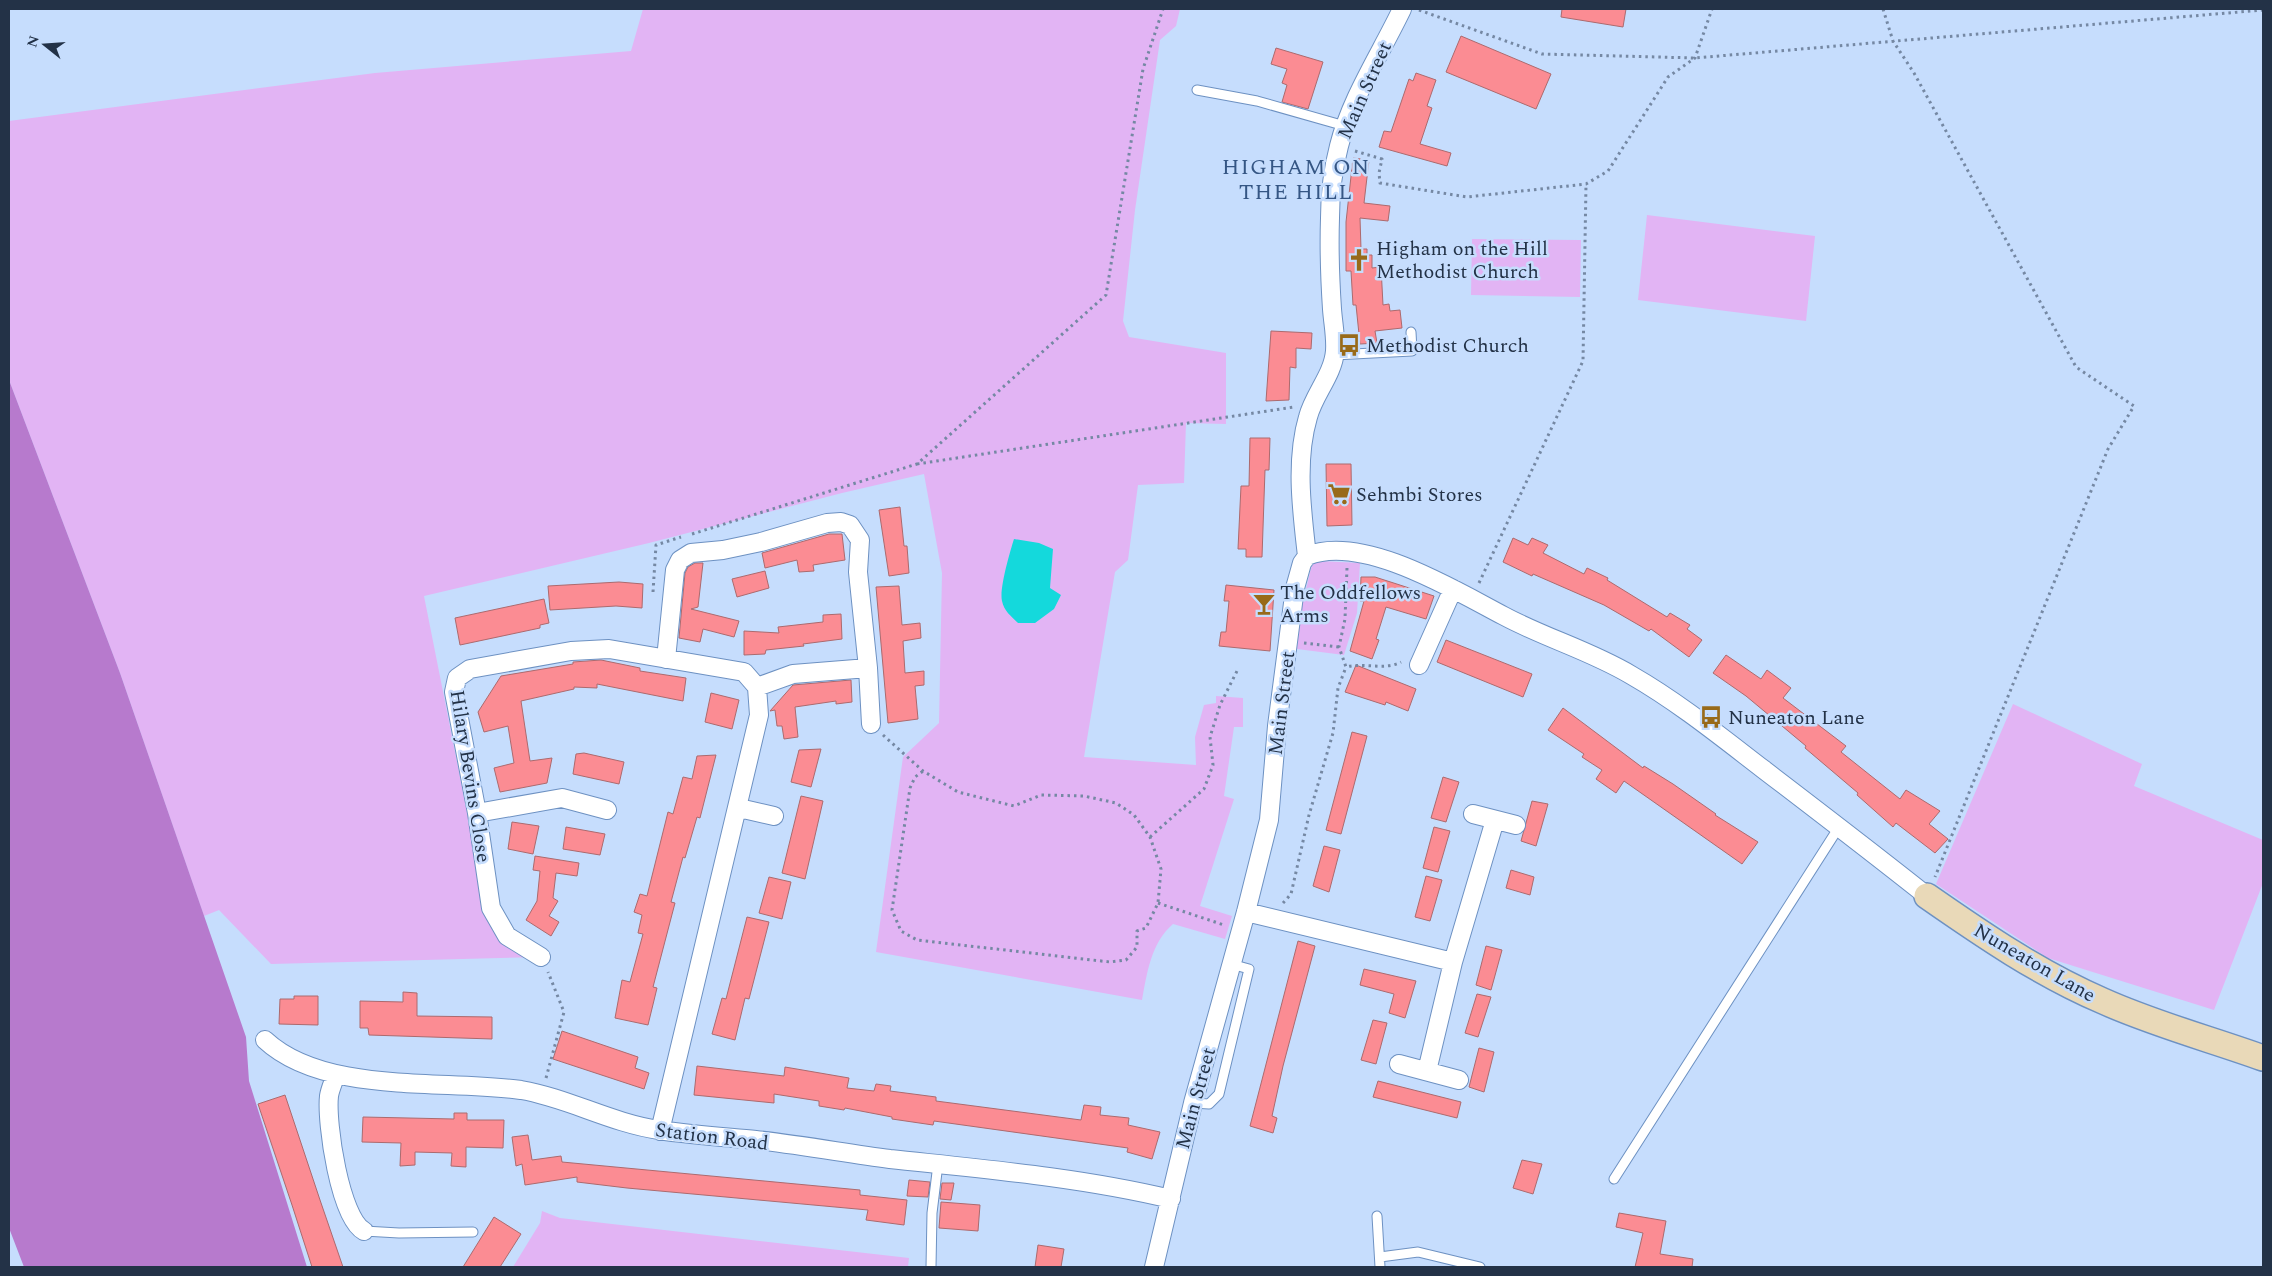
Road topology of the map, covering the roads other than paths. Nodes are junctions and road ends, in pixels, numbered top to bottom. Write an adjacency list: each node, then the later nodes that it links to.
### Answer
1 (1402, 9): 3 (street, Main Street)
2 (1197, 90): 3 (lane)
3 (1345, 126): 5 (street, Main Street)
4 (1412, 332): 5 (lane)
5 (1334, 354): 6 (street, Main Street)
6 (1307, 556): 7 (street, Nuneaton Lane); 22 (street, Main Street)
7 (1453, 589): 9 (street); 20 (street, Nuneaton Lane)
8 (666, 659): 10 (street); 11 (street, Hilary Bevins Close); 15 (street, Hilary Bevins Close)
9 (1419, 665)
10 (868, 668): 11 (street); 12 (street)
11 (757, 687): 13 (street)
12 (871, 724)
13 (739, 808): 17 (street); 31 (street)
14 (607, 810): 15 (street)
15 (477, 813): 23 (street, Hilary Bevins Close)
16 (1473, 814): 18 (street)
17 (774, 816)
18 (1495, 820): 19 (street); 24 (street)
19 (1516, 825)
20 (1839, 827): 21 (street, Nuneaton Lane); 33 (lane)
21 (1928, 896): 26 (street, Nuneaton Lane)
22 (1246, 912): 24 (street); 34 (street, Main Street)
23 (541, 957)
24 (1453, 962): 28 (street)
25 (265, 1040): 29 (street, Station Road)
26 (2263, 1058)
27 (1399, 1064): 28 (street)
28 (1427, 1071): 30 (street)
29 (336, 1074): 31 (street, Station Road); 36 (street)
30 (1460, 1080)
31 (660, 1131): 32 (street, Station Road)
32 (938, 1164): 34 (street, Station Road); 39 (lane)
33 (1614, 1179)
34 (1171, 1199): 40 (street, Main Street)
35 (1377, 1216): 38 (lane)
36 (364, 1231): 37 (lane)
37 (473, 1232)
38 (1380, 1256): 41 (lane); 42 (lane)
39 (932, 1267)
40 (1154, 1267)
41 (1380, 1267)
42 (1480, 1267)

